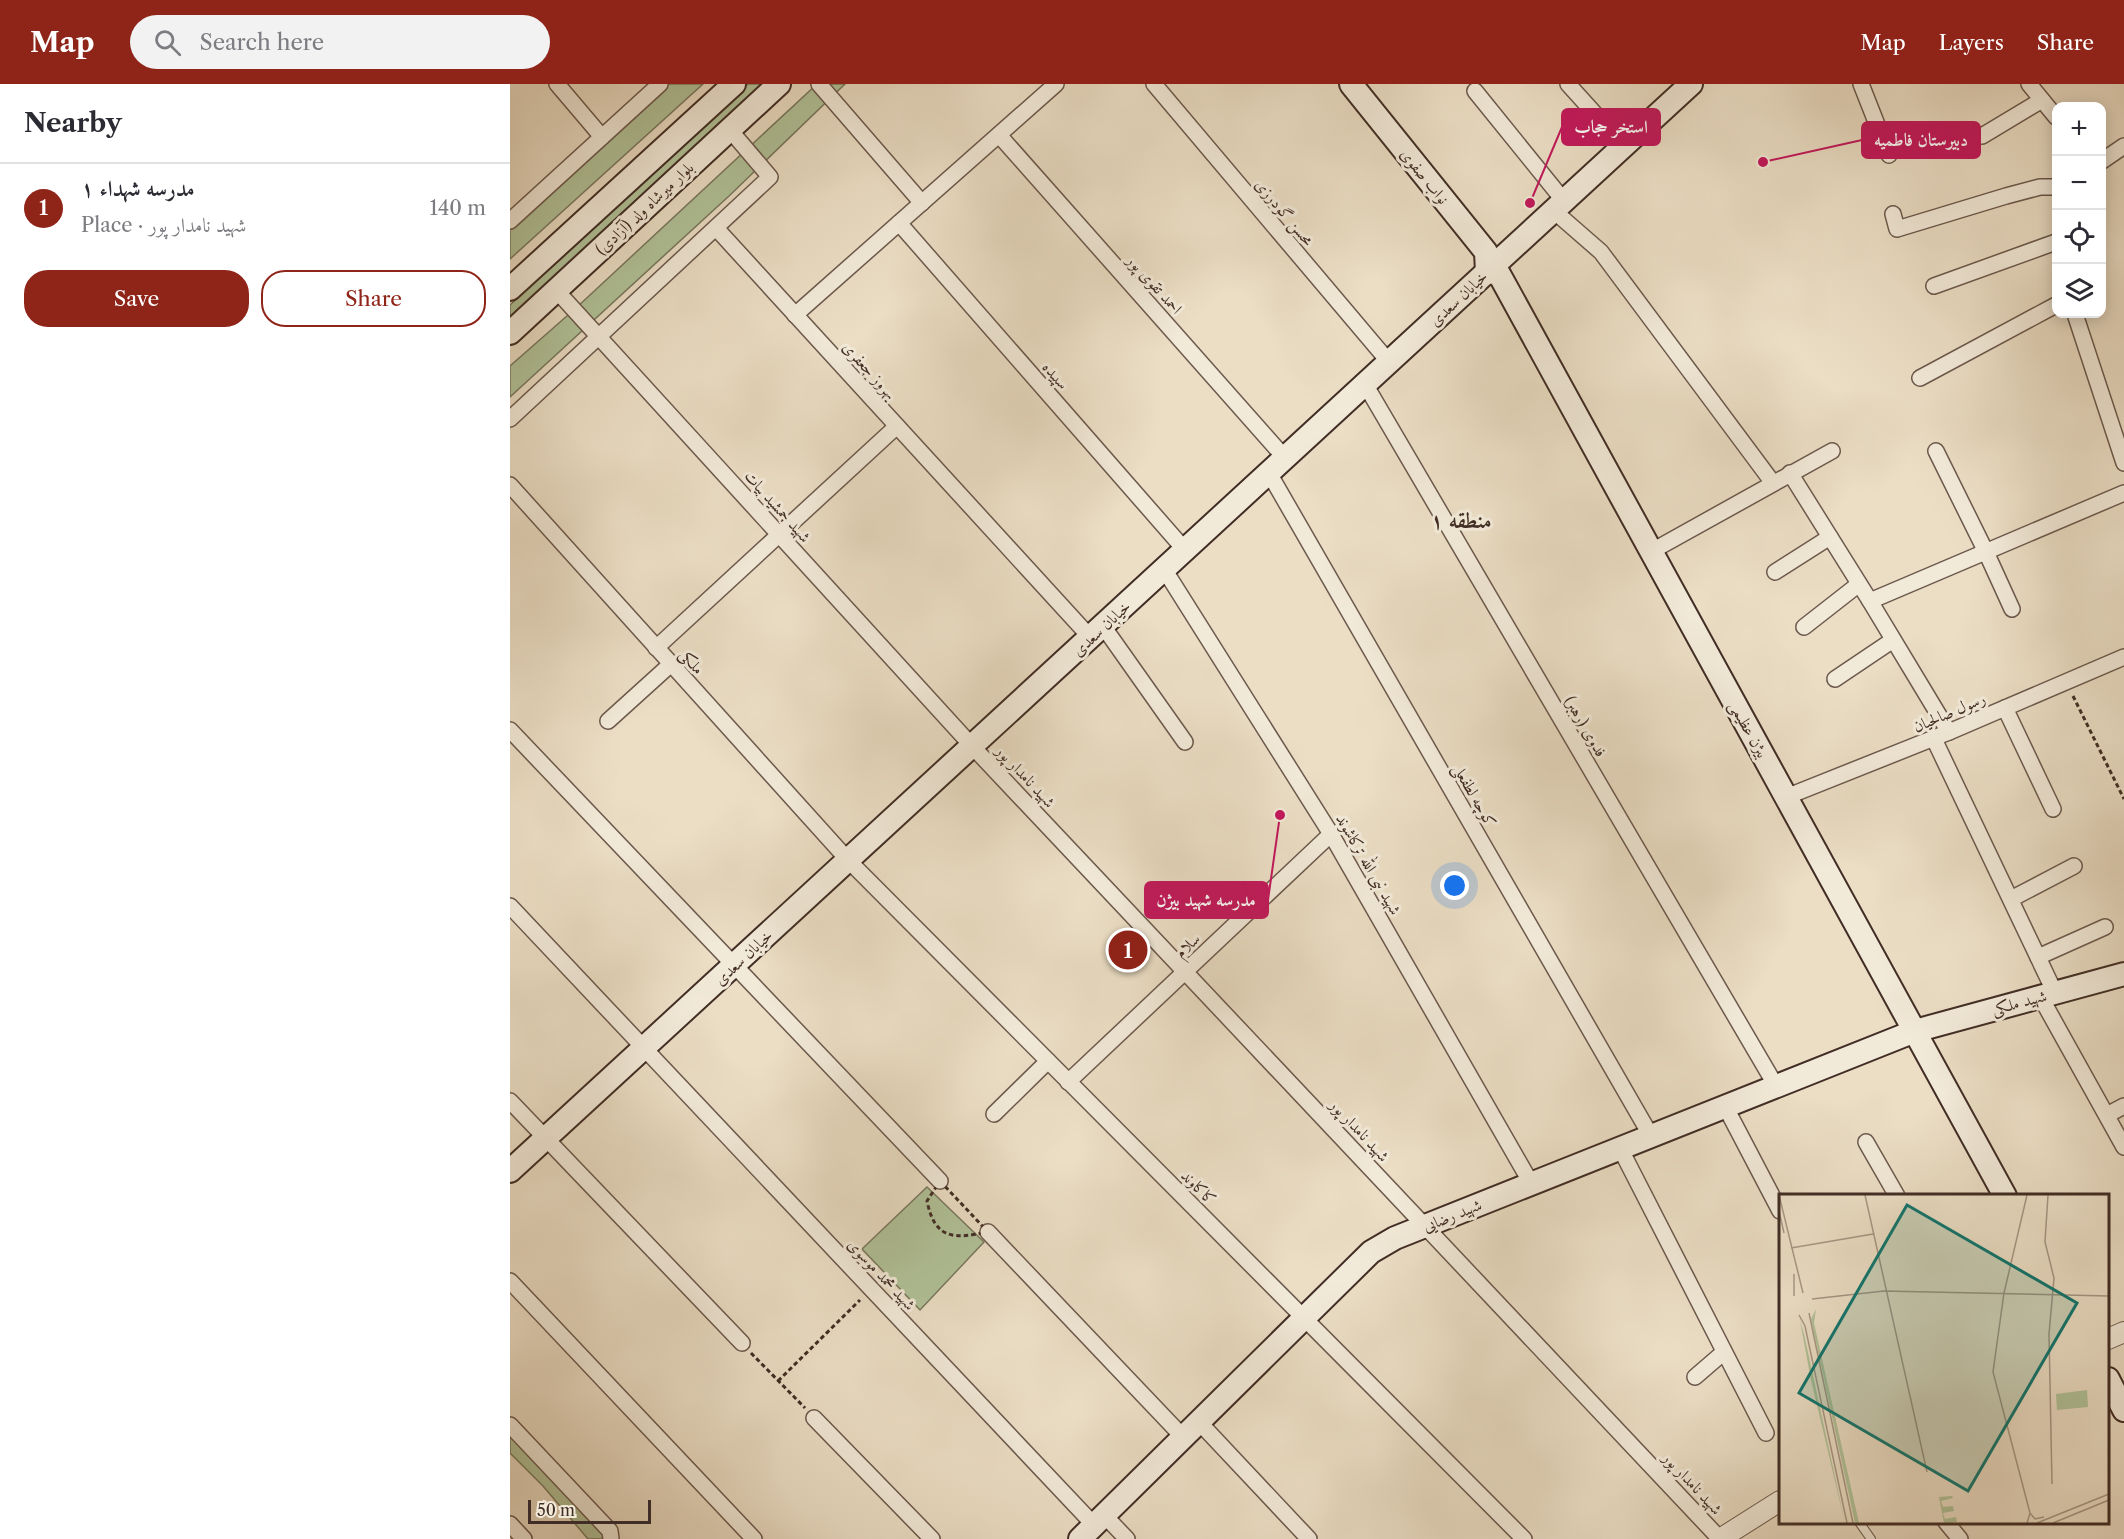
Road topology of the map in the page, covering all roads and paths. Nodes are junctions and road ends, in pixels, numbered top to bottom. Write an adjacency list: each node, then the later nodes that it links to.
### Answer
1 (557, 84): 19 (street)
2 (660, 84): 19 (street)
3 (734, 84): 34 (main road, بلوار میرشاه ولد (آزادی))
4 (779, 84): 16 (main road, بلوار میرشاه ولد (آزادی))
5 (819, 84): 25 (street)
6 (1056, 84): 17 (street)
7 (1154, 84): 41 (street, محسن گودرزی)
8 (1568, 84): 20 (street)
9 (1692, 84): 20 (main road, خیابان سعدی)
10 (1861, 84): 22 (street)
11 (2029, 84): 14 (street)
12 (1360, 88): 32 (main road, نواب صفوی)
13 (1475, 90): 26 (street)
14 (2042, 100): 15 (street); 18 (street)
15 (2052, 112)
16 (730, 130): 30 (street); 35 (main road, بلوار میرشاه ولد (آزادی))
17 (999, 135): 25 (street); 49 (street, احمد تقوی پور)
18 (1982, 136)
19 (602, 137): 28 (street)
20 (1624, 146): 26 (main road, خیابان سعدی)
21 (2123, 149): 23 (street)
22 (1889, 155)
23 (2106, 159)
24 (2052, 187): 27 (street)
25 (922, 202): 29 (street)
26 (1559, 206): 32 (main road, خیابان سعدی); 51 (street)
27 (1893, 214)
28 (510, 221)
29 (899, 223): 37 (street); 56 (street, سپیده)
30 (716, 228): 37 (street, بهروز جعفری); 40 (street)
31 (2052, 243): 33 (street)
32 (1487, 272): 41 (main road, خیابان سعدی); 57 (main road, بیژن عظیمی)
33 (1934, 286)
34 (510, 289)
35 (556, 290): 39 (main road, بلوار میرشاه ولد (آزادی)); 40 (street, شهید جمشید بیات)
36 (2052, 307): 42 (street)
37 (795, 315): 45 (street, بهروز جعفری)
38 (2076, 318): 48 (street)
39 (510, 333)
40 (598, 335): 44 (street); 54 (street, شهید جمشید بیات)
41 (1389, 362): 43 (main road, خیابان سعدی)
42 (1920, 378)
43 (1365, 384): 49 (main road, خیابان سعدی); 97 (street, فدوی (رهبر))
44 (510, 419)
45 (897, 426): 54 (street); 65 (street, بهروز جعفری)
46 (1832, 451): 50 (street)
47 (1936, 451): 58 (street)
48 (2124, 463)
49 (1277, 465): 56 (main road, خیابان سعدی); 103 (street, کوچه لطفعلی)
50 (1790, 473): 51 (street); 55 (street)
51 (1773, 483): 57 (street)
52 (510, 485): 67 (street, ملکی)
53 (2124, 493): 58 (street)
54 (780, 534): 67 (street); 78 (street, شهید جمشید بیات)
55 (1830, 537): 60 (street); 61 (street)
56 (1185, 550): 59 (main road, خیابان سعدی)
57 (1652, 551): 79 (main road, بیژن عظیمی)
58 (1986, 552): 62 (street); 63 (street)
59 (1164, 569): 65 (main road, خیابان سعدی); 82 (street, شهید نبی الله ترکاشوند)
60 (1775, 572)
61 (1859, 584): 62 (street); 64 (street)
62 (1870, 601): 66 (street)
63 (2012, 609)
64 (1804, 627)
65 (1096, 631): 77 (street, بهروز جعفری); 78 (main road, خیابان سعدی)
66 (1893, 640): 70 (street); 75 (street)
67 (656, 648): 69 (street, ملکی)
68 (2124, 657): 71 (street, رسول صالحیان)
69 (671, 664): 73 (street); 83 (street, ملکی)
70 (1835, 679)
71 (2066, 682): 72 (street, رسول صالحیان); 80 (path)
72 (2005, 708): 75 (street, رسول صالحیان); 81 (street)
73 (608, 722)
74 (510, 730): 89 (street)
75 (1949, 732): 76 (street, رسول صالحیان)
76 (1934, 739): 79 (street, رسول صالحیان); 85 (street)
77 (1185, 742)
78 (972, 746): 83 (main road, خیابان سعدی); 90 (street, شهید نامدار پور)
79 (1786, 797): 93 (main road, بیژن عظیمی)
80 (2124, 799)
81 (2053, 809)
82 (1331, 834): 90 (street, سلام); 110 (street, شهید نبی الله ترکاشوند)
83 (848, 860): 89 (main road, خیابان سعدی); 95 (street, کاکاوند)
84 (2074, 866): 85 (street)
85 (2011, 899): 88 (street)
86 (510, 906): 94 (street, شهید محمد موسوی)
87 (2105, 927): 88 (street)
88 (2038, 957): 92 (street)
89 (734, 965): 94 (main road, خیابان سعدی); 109 (street)
90 (1185, 971): 96 (street, سلام); 114 (street, شهید نامدار پور)
91 (2124, 974): 92 (main road, شهید ملکی)
92 (2048, 994): 93 (main road, شهید ملکی); 102 (street)
93 (1915, 1031): 97 (main road, شهید رضایی); 112 (main road, بیژن عظیمی)
94 (644, 1048): 104 (main road, خیابان سعدی); 117 (street, شهید محمد موسوی)
95 (1048, 1061): 96 (street, کاکاوند); 101 (street)
96 (1068, 1082): 118 (street, کاکاوند)
97 (1776, 1086): 99 (main road, شهید رضایی)
98 (510, 1101): 104 (street)
99 (1725, 1106): 103 (main road, شهید رضایی); 113 (street)
100 (2124, 1106): 102 (street)
101 (994, 1114)
102 (2107, 1115): 106 (street)
103 (1651, 1136): 107 (main road, شهید رضایی)
104 (545, 1139): 108 (main road, خیابان سعدی); 121 (street)
105 (1866, 1142): 111 (street)
106 (2124, 1147)
107 (1620, 1148): 110 (main road, شهید رضایی); 122 (street)
108 (510, 1171)
109 (940, 1181): 115 (path); 115 (path)
110 (1531, 1184): 114 (main road, شهید رضایی)
111 (1896, 1194)
112 (2004, 1194)
113 (1779, 1209)
114 (1426, 1226): 118 (main road, شهید رضایی); 143 (street, شهید نامدار پور)
115 (988, 1232): 129 (street)
116 (510, 1281): 138 (street)
117 (872, 1289): 124 (path); 135 (street, شهید محمد موسوی)
118 (1304, 1318): 129 (main road, شهید رضایی); 142 (street, کاکاوند)
119 (2124, 1332): 120 (street)
120 (2109, 1339)
121 (742, 1343): 124 (path)
122 (1724, 1352): 123 (street); 130 (street)
123 (1695, 1377)
124 (778, 1381): 127 (path)
125 (2114, 1386): 126 (main road)
126 (2124, 1410)
127 (814, 1418): 139 (street)
128 (510, 1425): 136 (street)
129 (1191, 1430): 135 (main road, شهید رضایی); 141 (street)
130 (1766, 1433)
131 (1779, 1502): 143 (street)
132 (510, 1524): 137 (street)
133 (1860, 1524): 144 (lane)
134 (1948, 1524): 145 (street)
135 (1093, 1526): 140 (street, شهید محمد موسوی)
136 (611, 1535)
137 (524, 1539)
138 (754, 1539)
139 (932, 1539)
140 (1127, 1539)
141 (1309, 1539)
142 (1524, 1539)
143 (1720, 1539)
144 (1871, 1539)
145 (1960, 1539)

